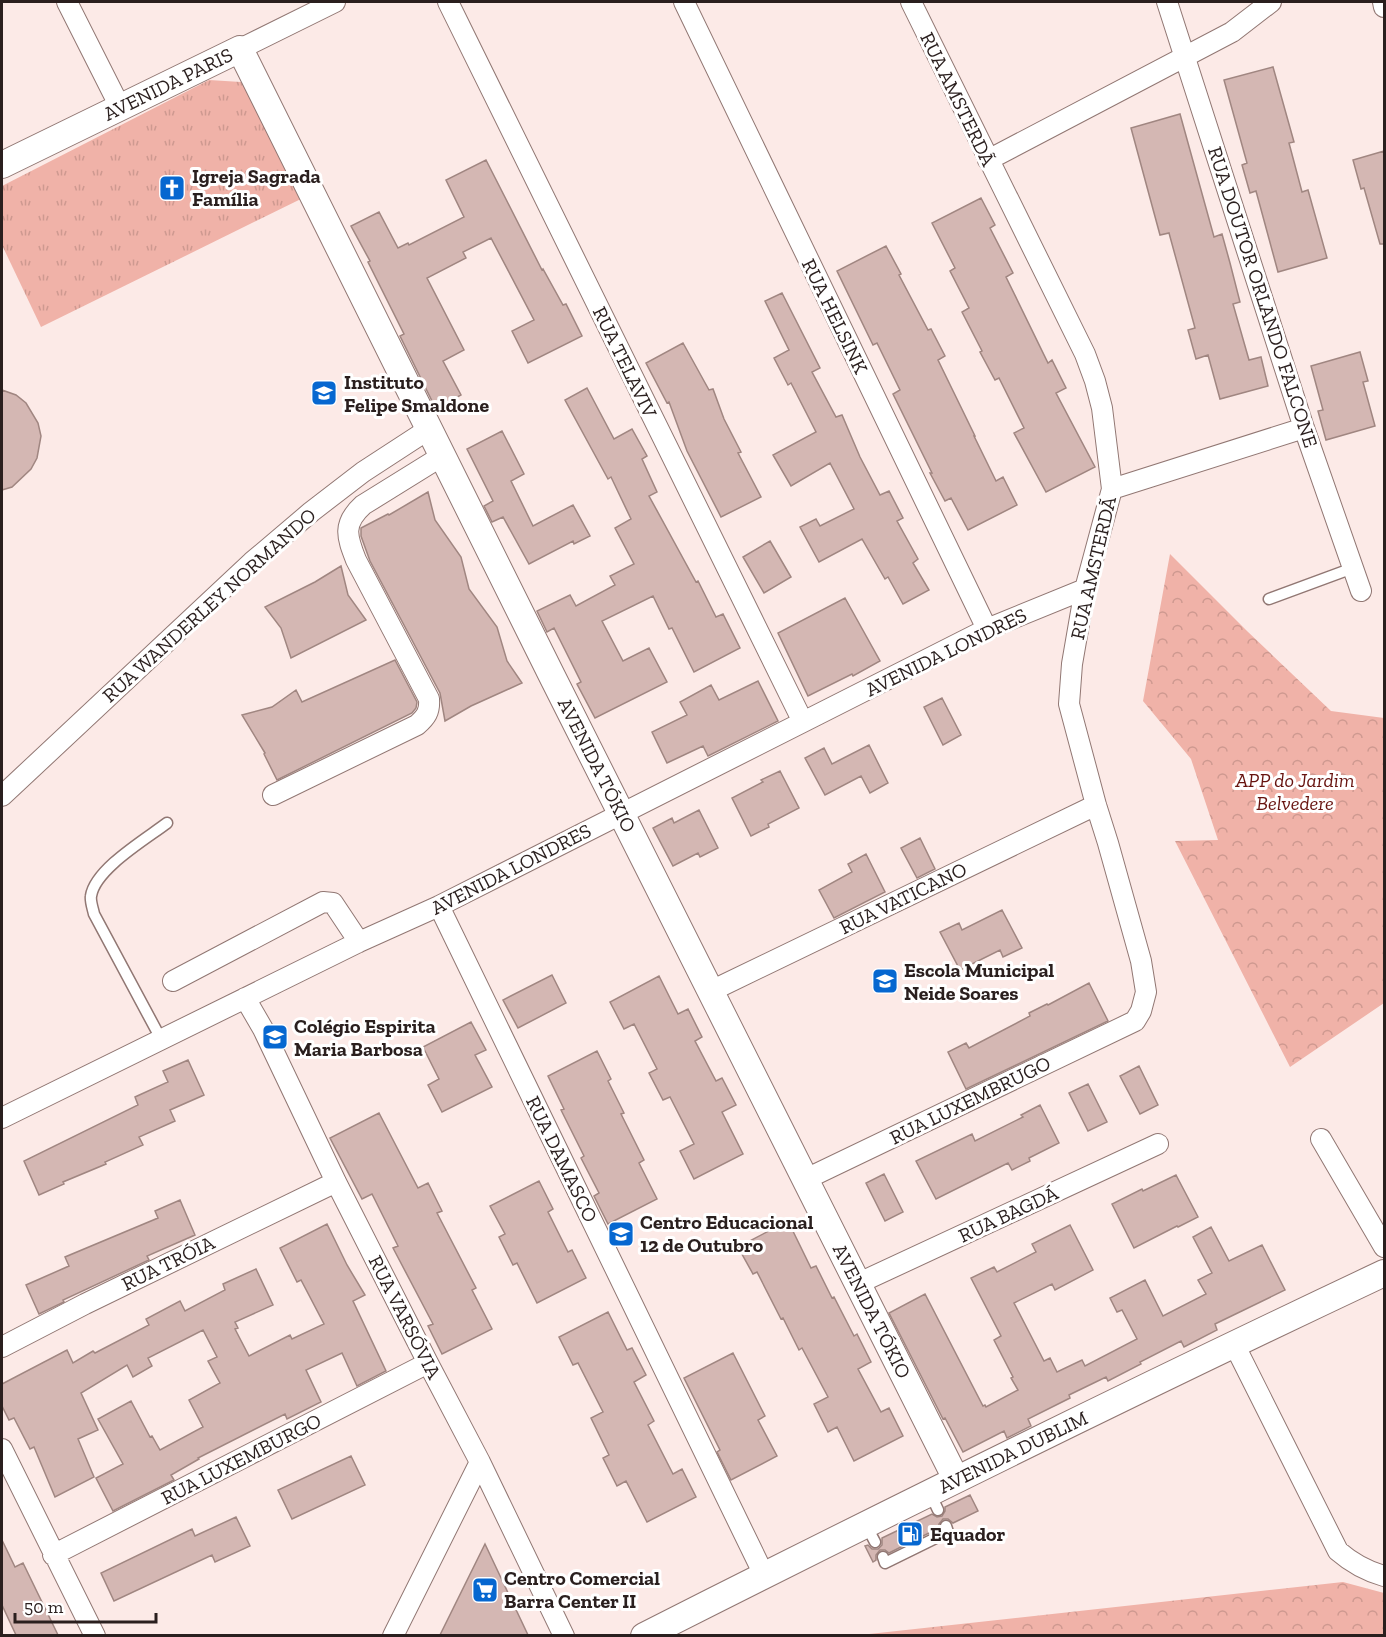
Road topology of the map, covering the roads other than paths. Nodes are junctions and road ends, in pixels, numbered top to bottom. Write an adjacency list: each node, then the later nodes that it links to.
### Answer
1 (67, 2): 12 (street)
2 (335, 2): 10 (street, AVENIDA PARIS)
3 (448, 2): 24 (street, RUA TELAVIV)
4 (684, 2): 23 (street, RUA HELSINK)
5 (911, 2): 13 (street, RUA AMSTERDÃ)
6 (1167, 2): 11 (street, RUA DOUTOR ORLANDO FALCONE)
7 (1271, 2): 11 (street)
8 (1383, 2): 9 (street)
9 (1384, 7)
10 (240, 49): 12 (street, AVENIDA PARIS); 16 (street, AVENIDA TÓKIO)
11 (1185, 55): 13 (street); 15 (street, RUA DOUTOR ORLANDO FALCONE)
12 (120, 108): 14 (street, AVENIDA PARIS)
13 (988, 160): 18 (street, RUA AMSTERDÃ)
14 (2, 165)
15 (1304, 428): 18 (street); 19 (street, RUA DOUTOR ORLANDO FALCONE)
16 (429, 429): 17 (street, AVENIDA TÓKIO); 26 (street, RUA WANDERLEY NORMANDO)
17 (442, 456): 25 (street); 28 (street, AVENIDA TÓKIO)
18 (1112, 489): 20 (street, RUA AMSTERDÃ)
19 (1353, 568): 21 (street, RUA DOUTOR ORLANDO FALCONE); 22 (lane)
20 (1085, 589): 23 (street, AVENIDA LONDRES); 27 (street, RUA AMSTERDÃ)
21 (1361, 591)
22 (1269, 599)
23 (987, 629): 24 (street, AVENIDA LONDRES)
24 (802, 722): 28 (street, AVENIDA LONDRES)
25 (273, 795)
26 (2, 796)
27 (1096, 805): 33 (street, RUA VATICANO); 35 (street, RUA AMSTERDÃ)
28 (621, 813): 30 (street, AVENIDA LONDRES); 33 (street, AVENIDA TÓKIO)
29 (167, 823): 36 (lane)
30 (439, 906): 31 (street, AVENIDA LONDRES); 54 (street, RUA DAMASCO)
31 (359, 942): 32 (street); 34 (street, AVENIDA LONDRES)
32 (173, 981)
33 (711, 991): 40 (street, AVENIDA TÓKIO)
34 (245, 998): 36 (street, AVENIDA LONDRES); 41 (street, RUA VARSÓVIA)
35 (1135, 1021): 40 (street, RUA LUXEMBRUGO)
36 (162, 1039): 37 (street, AVENIDA LONDRES)
37 (2, 1118)
38 (1321, 1139): 42 (street)
39 (1158, 1144): 44 (street, RUA BAGDÁ)
40 (806, 1179): 44 (street, AVENIDA TÓKIO)
41 (336, 1182): 46 (street, RUA TRÓIA); 47 (street, RUA VARSÓVIA)
42 (1384, 1247)
43 (1384, 1274): 45 (street, AVENIDA DUBLIM)
44 (859, 1284): 50 (street, AVENIDA TÓKIO)
45 (1234, 1344): 50 (street, AVENIDA DUBLIM); 55 (street)
46 (2, 1347)
47 (428, 1363): 49 (street, RUA VARSÓVIA); 52 (street, RUA LUXEMBURGO)
48 (2, 1449): 52 (street)
49 (480, 1462): 57 (street); 58 (street, RUA VARSÓVIA)
50 (956, 1479): 54 (street, AVENIDA DUBLIM)
51 (946, 1526): 53 (lane)
52 (53, 1555): 56 (street)
53 (883, 1557)
54 (764, 1575): 59 (street, AVENIDA DUBLIM)
55 (1384, 1576)
56 (95, 1635)
57 (393, 1635)
58 (564, 1635)
59 (644, 1635)

